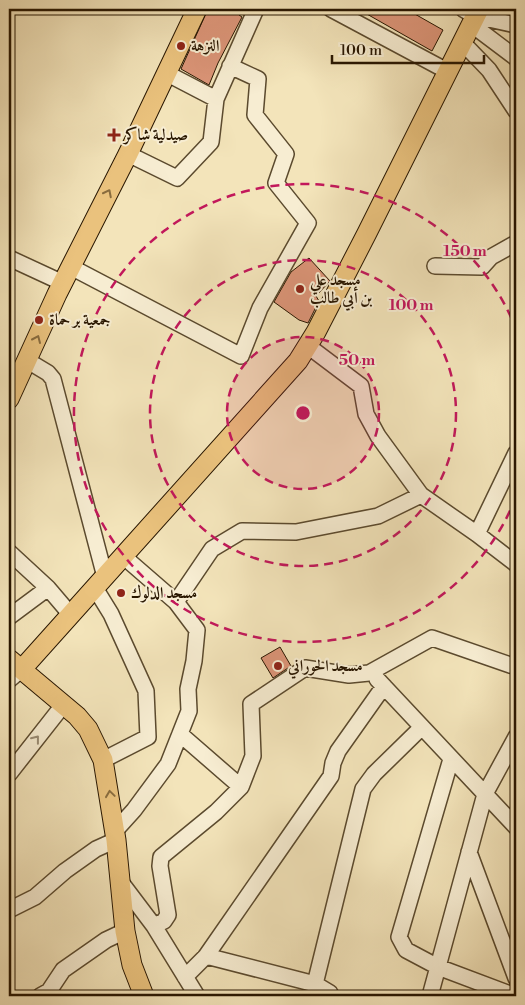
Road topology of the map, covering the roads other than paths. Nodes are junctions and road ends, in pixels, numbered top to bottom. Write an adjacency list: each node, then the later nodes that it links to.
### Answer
1 (197, 9): 10 (main road)
2 (256, 9): 8 (street)
3 (331, 9): 9 (street)
4 (472, 14): 5 (street); 6 (main road); 7 (street)
5 (516, 25)
6 (462, 42): 9 (main road); 12 (street)
7 (516, 58)
8 (230, 66): 11 (street); 17 (street)
9 (447, 71): 18 (main road)
10 (166, 73): 11 (street); 13 (main road)
11 (216, 99): 13 (street)
12 (516, 111)
13 (128, 154): 17 (main road, one-way to 13)
14 (516, 243): 16 (street)
15 (9, 258): 17 (street)
16 (435, 266)
17 (67, 275): 19 (main road, one-way to 17)
18 (308, 346): 22 (street); 25 (main road)
19 (28, 361): 20 (main road); 27 (street)
20 (9, 399)
21 (516, 453): 23 (street)
22 (421, 495): 23 (street); 29 (street)
23 (477, 534): 26 (street)
24 (9, 552): 28 (street)
25 (123, 556): 27 (main road); 29 (street)
26 (516, 564)
27 (100, 583): 30 (main road); 41 (street)
28 (48, 588): 30 (street); 31 (street)
29 (176, 602): 38 (street)
30 (71, 615): 33 (main road)
31 (9, 617)
32 (516, 666): 34 (street)
33 (13, 669): 36 (main road)
34 (369, 673): 35 (street); 43 (street)
35 (384, 686): 37 (street); 52 (street)
36 (64, 704): 41 (main road); 42 (street, one-way to 36)
37 (422, 727): 40 (street); 56 (street)
38 (180, 734): 43 (street); 46 (street)
39 (516, 738): 44 (street)
40 (451, 759): 44 (street); 53 (street)
41 (103, 760): 46 (main road, one-way to 41)
42 (9, 774)
43 (241, 787): 50 (street)
44 (485, 794): 45 (street); 47 (street)
45 (516, 828)
46 (116, 836): 48 (main road); 49 (street)
47 (469, 852): 53 (street); 55 (street)
48 (120, 881): 50 (street); 51 (main road)
49 (9, 910)
50 (154, 926): 54 (street)
51 (125, 931): 57 (street); 58 (main road)
52 (206, 956): 54 (street); 56 (street)
53 (438, 967): 61 (street); 62 (street)
54 (185, 977): 59 (street)
55 (516, 978)
56 (315, 984): 60 (street)
57 (40, 996)
58 (144, 996)
59 (197, 996)
60 (331, 996)
61 (430, 996)
62 (515, 996)

